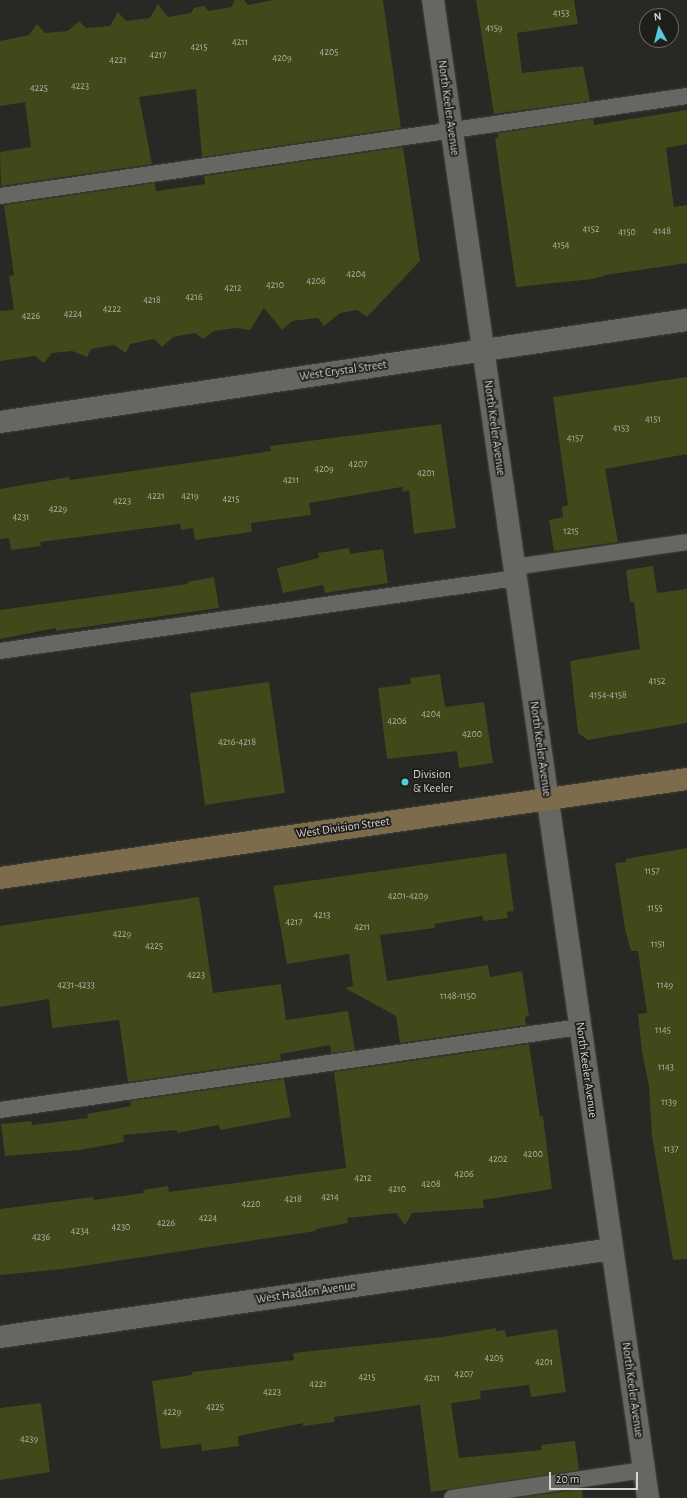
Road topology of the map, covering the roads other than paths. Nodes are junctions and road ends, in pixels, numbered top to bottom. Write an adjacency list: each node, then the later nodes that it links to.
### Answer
1 (433, 0): 3 (street, North Keeler Avenue)
2 (687, 96): 3 (lane)
3 (452, 131): 4 (lane); 6 (street, North Keeler Avenue)
4 (0, 196)
5 (687, 320): 6 (street, West Crystal Street)
6 (483, 350): 7 (street, West Crystal Street); 9 (street, North Keeler Avenue)
7 (0, 422)
8 (687, 542): 9 (lane)
9 (515, 573): 10 (lane); 12 (street, North Keeler Avenue)
10 (0, 651)
11 (687, 779): 12 (main road, West Division Street)
12 (548, 798): 13 (main road, West Division Street); 14 (street, North Keeler Avenue)
13 (0, 878)
14 (580, 1027): 15 (lane); 16 (street, North Keeler Avenue)
15 (0, 1110)
16 (612, 1249): 17 (street, West Haddon Avenue); 18 (street, North Keeler Avenue)
17 (0, 1337)
18 (644, 1470): 19 (lane); 20 (street, North Keeler Avenue)
19 (452, 1498)
20 (648, 1498)

